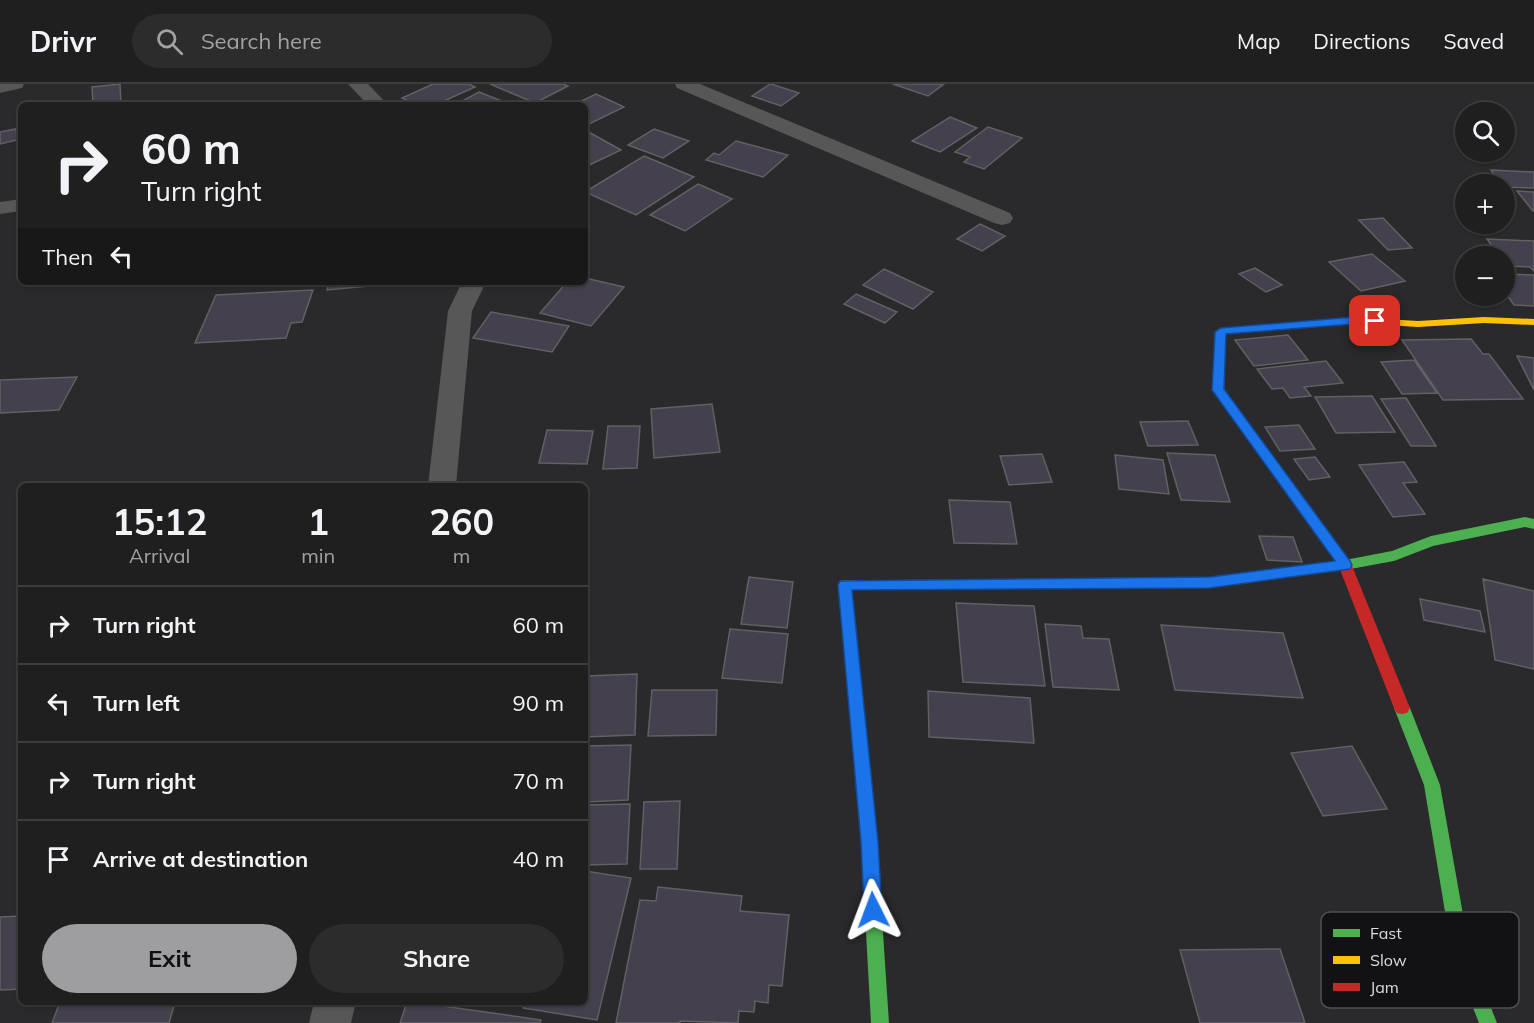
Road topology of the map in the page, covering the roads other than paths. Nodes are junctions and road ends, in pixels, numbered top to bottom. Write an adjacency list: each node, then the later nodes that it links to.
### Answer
1 (15, 84): 4 (street)
2 (357, 84): 5 (street)
3 (684, 84): 8 (street)
4 (0, 87)
5 (376, 102)
6 (18, 205): 7 (street)
7 (0, 208)
8 (1002, 218)
9 (473, 285): 11 (street)
10 (1534, 322): 13 (street)
11 (442, 483)
12 (1534, 524): 13 (street)
13 (1345, 565): 14 (street); 18 (street)
14 (1454, 912)
15 (334, 1005): 17 (street)
16 (1482, 1008): 19 (street)
17 (330, 1023)
18 (880, 1023)
19 (1488, 1023)

